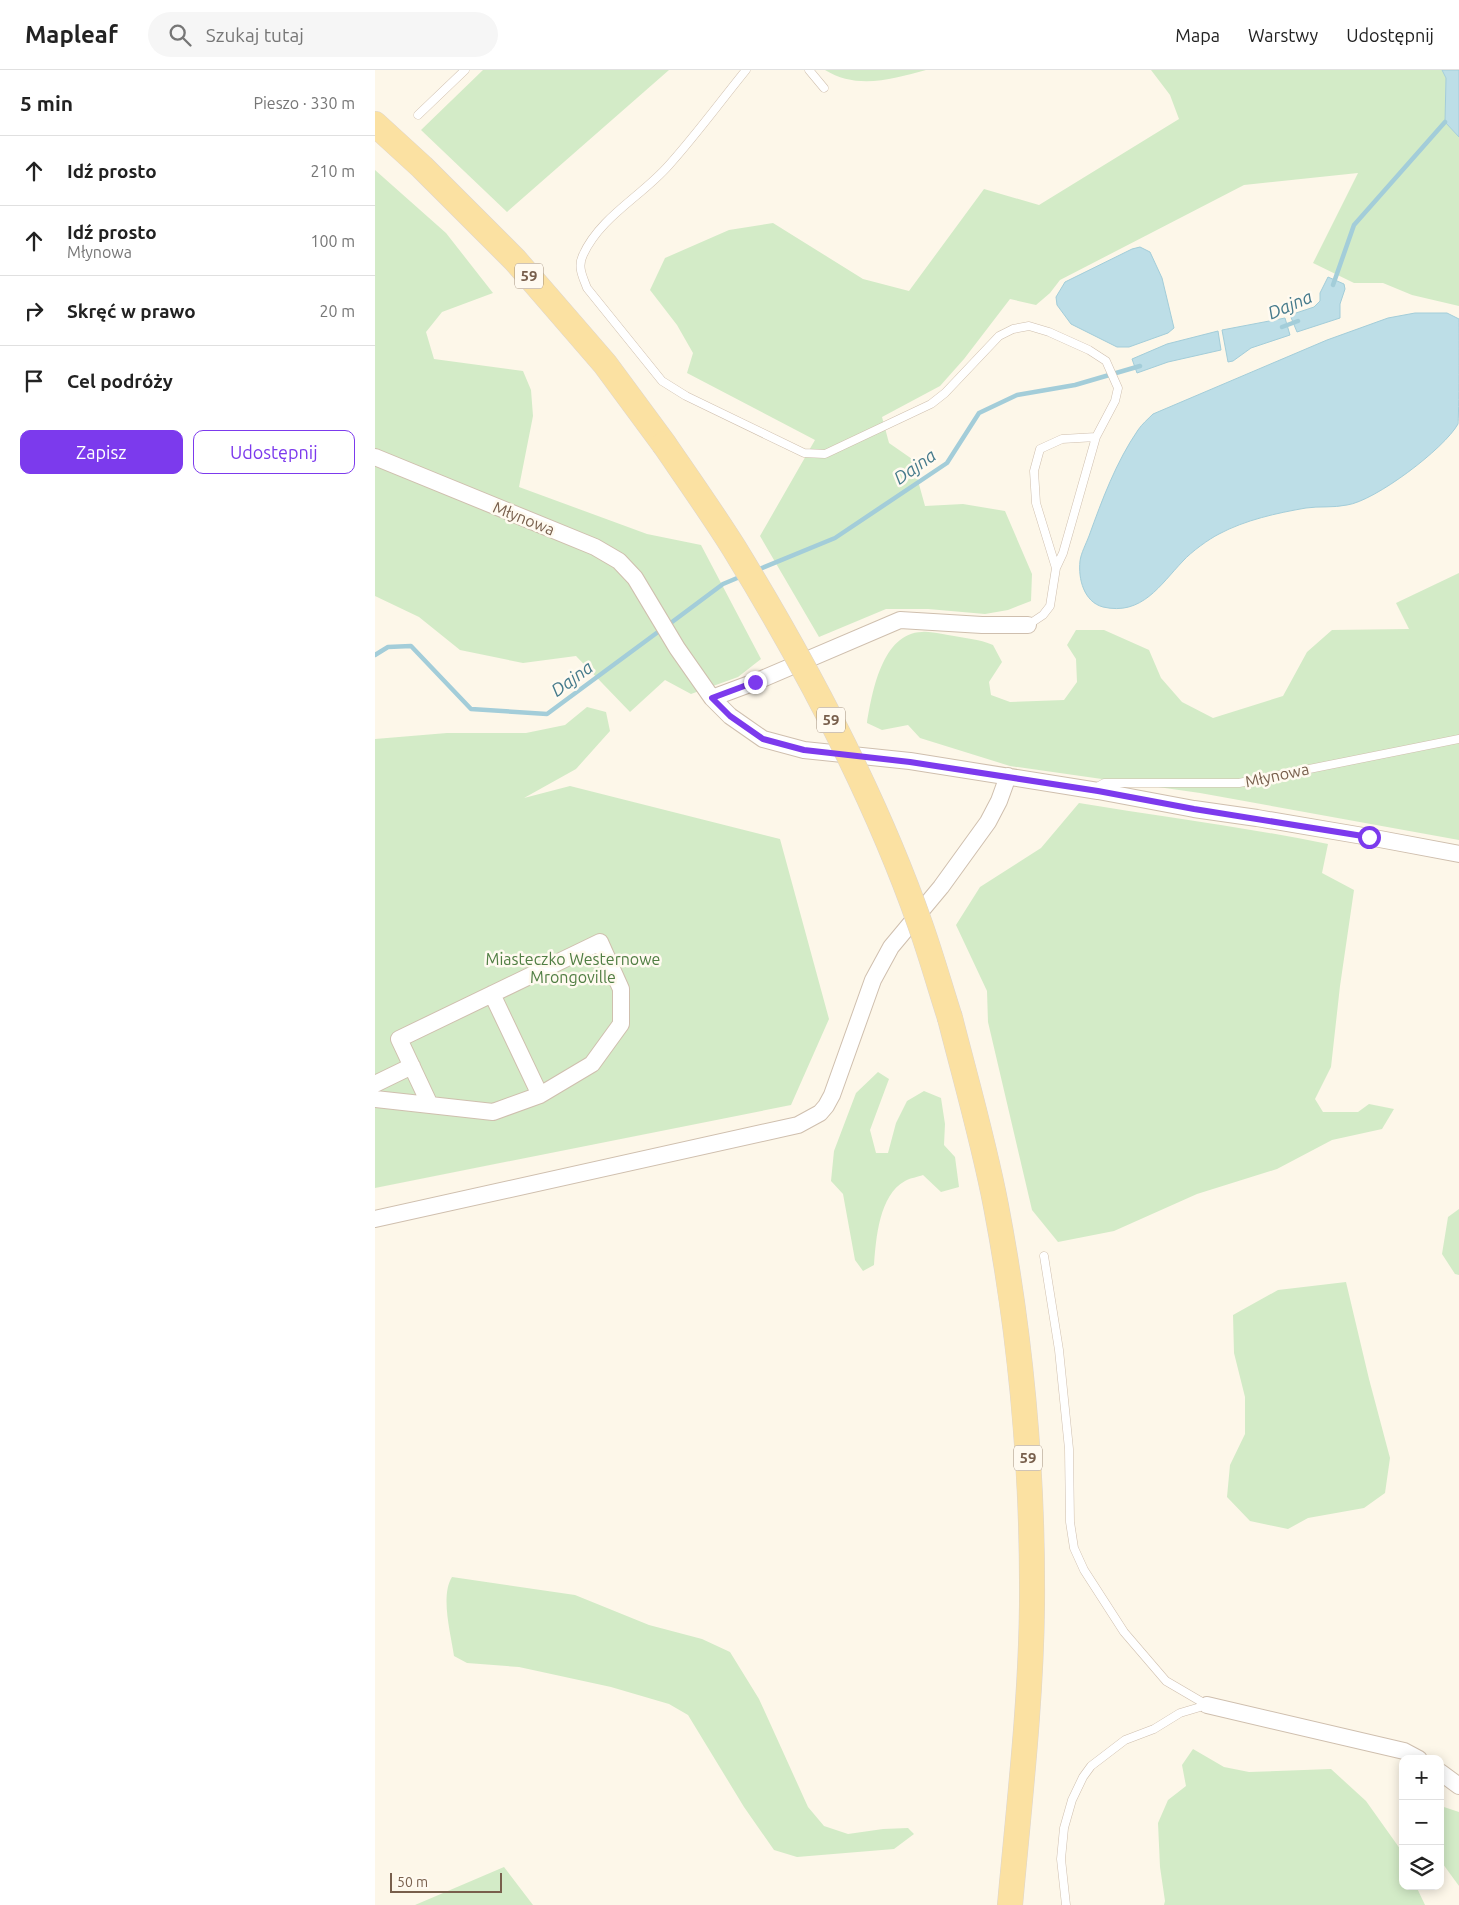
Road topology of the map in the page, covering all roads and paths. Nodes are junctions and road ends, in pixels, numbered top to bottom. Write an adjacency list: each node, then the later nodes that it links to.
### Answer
1 (465, 70): 5 (lane)
2 (746, 70): 7 (lane)
3 (809, 70): 4 (lane)
4 (824, 88)
5 (418, 115)
6 (375, 124): 28 (main road, 59, bridge)
7 (1096, 437): 9 (lane); 9 (lane)
8 (375, 457): 11 (street, Młynowa)
9 (1056, 568): 10 (lane)
10 (1028, 625): 11 (street)
11 (712, 698): 13 (street)
12 (1459, 739): 14 (lane, Młynowa)
13 (1008, 776): 14 (street); 22 (street)
14 (1098, 791): 15 (street)
15 (1459, 854)
16 (492, 994): 17 (street); 19 (street); 19 (street)
17 (412, 1066): 18 (street); 21 (street)
18 (375, 1084)
19 (540, 1095): 21 (street)
20 (375, 1099): 21 (street)
21 (430, 1104)
22 (375, 1220)
23 (1044, 1256): 24 (lane)
24 (1207, 1705): 25 (street); 29 (lane)
25 (1412, 1755)
26 (1444, 1775): 27 (street)
27 (1459, 1786)
28 (1010, 1905)
29 (1066, 1905)

